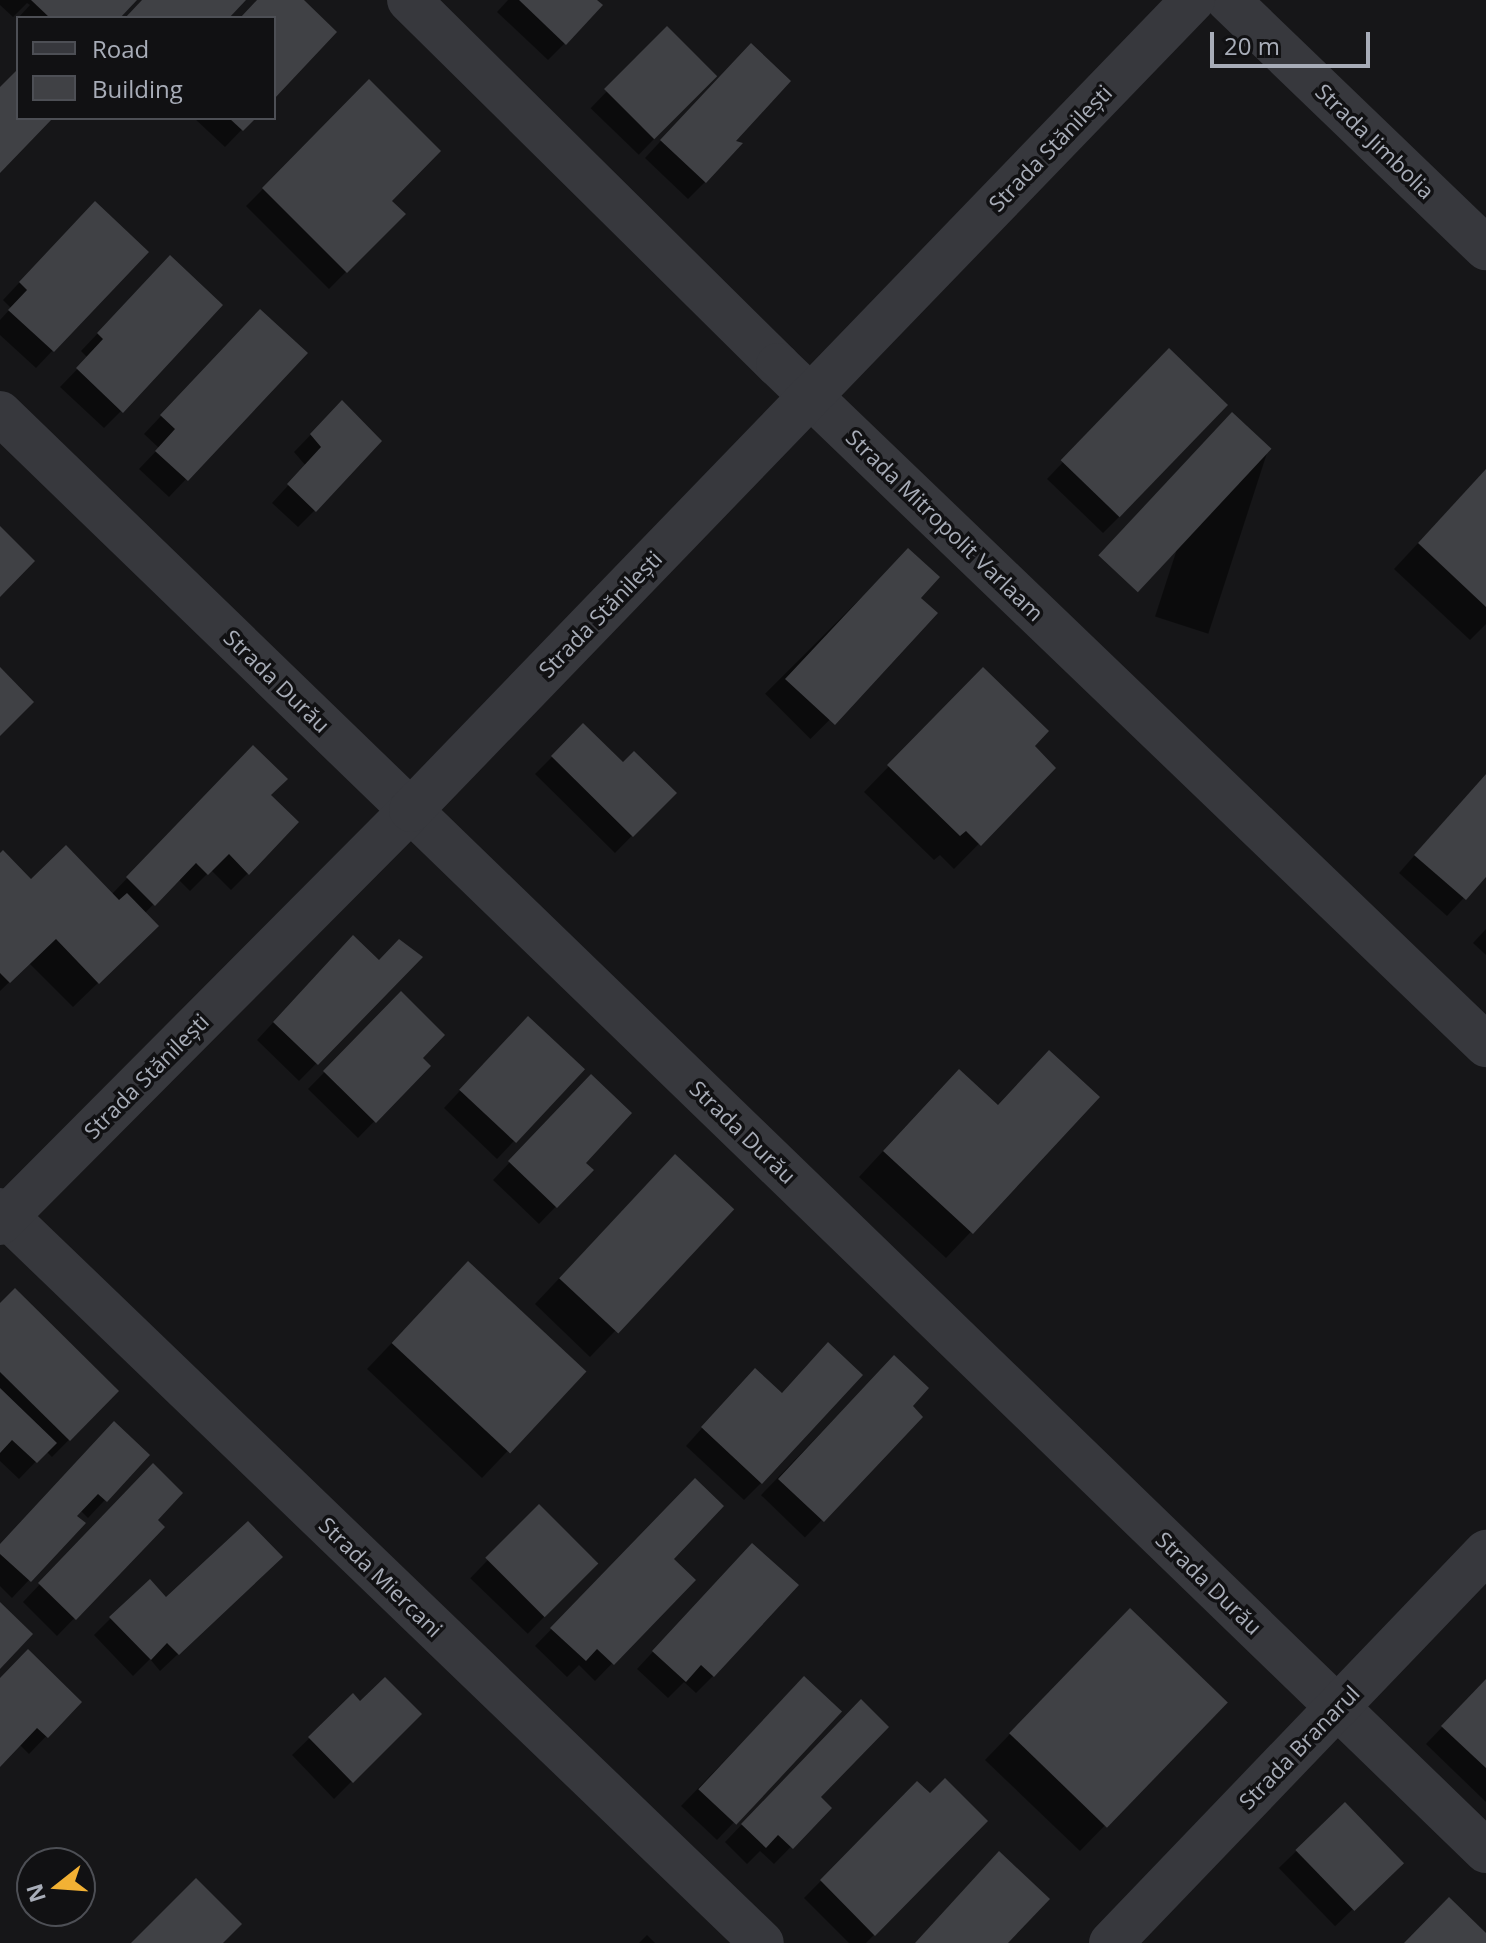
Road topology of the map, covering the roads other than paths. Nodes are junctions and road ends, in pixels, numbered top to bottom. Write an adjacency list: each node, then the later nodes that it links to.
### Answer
1 (409, 0): 5 (street, Strada Mitropolit Varlaam)
2 (1193, 0): 5 (street, Strada Stănilești)
3 (1228, 0): 4 (street, Strada Jimbolia)
4 (1486, 248)
5 (811, 396): 7 (street, Strada Stănilești); 8 (street, Strada Mitropolit Varlaam)
6 (0, 413): 7 (street, Strada Durău)
7 (411, 810): 9 (street, Strada Stănilești); 11 (street, Strada Durău)
8 (1486, 1045)
9 (2, 1216): 13 (street, Strada Miercani)
10 (1486, 1552): 11 (street, Strada Branarul)
11 (1337, 1708): 12 (street, Strada Durău); 14 (street, Strada Branarul)
12 (1486, 1851)
13 (762, 1943)
14 (1111, 1943)

